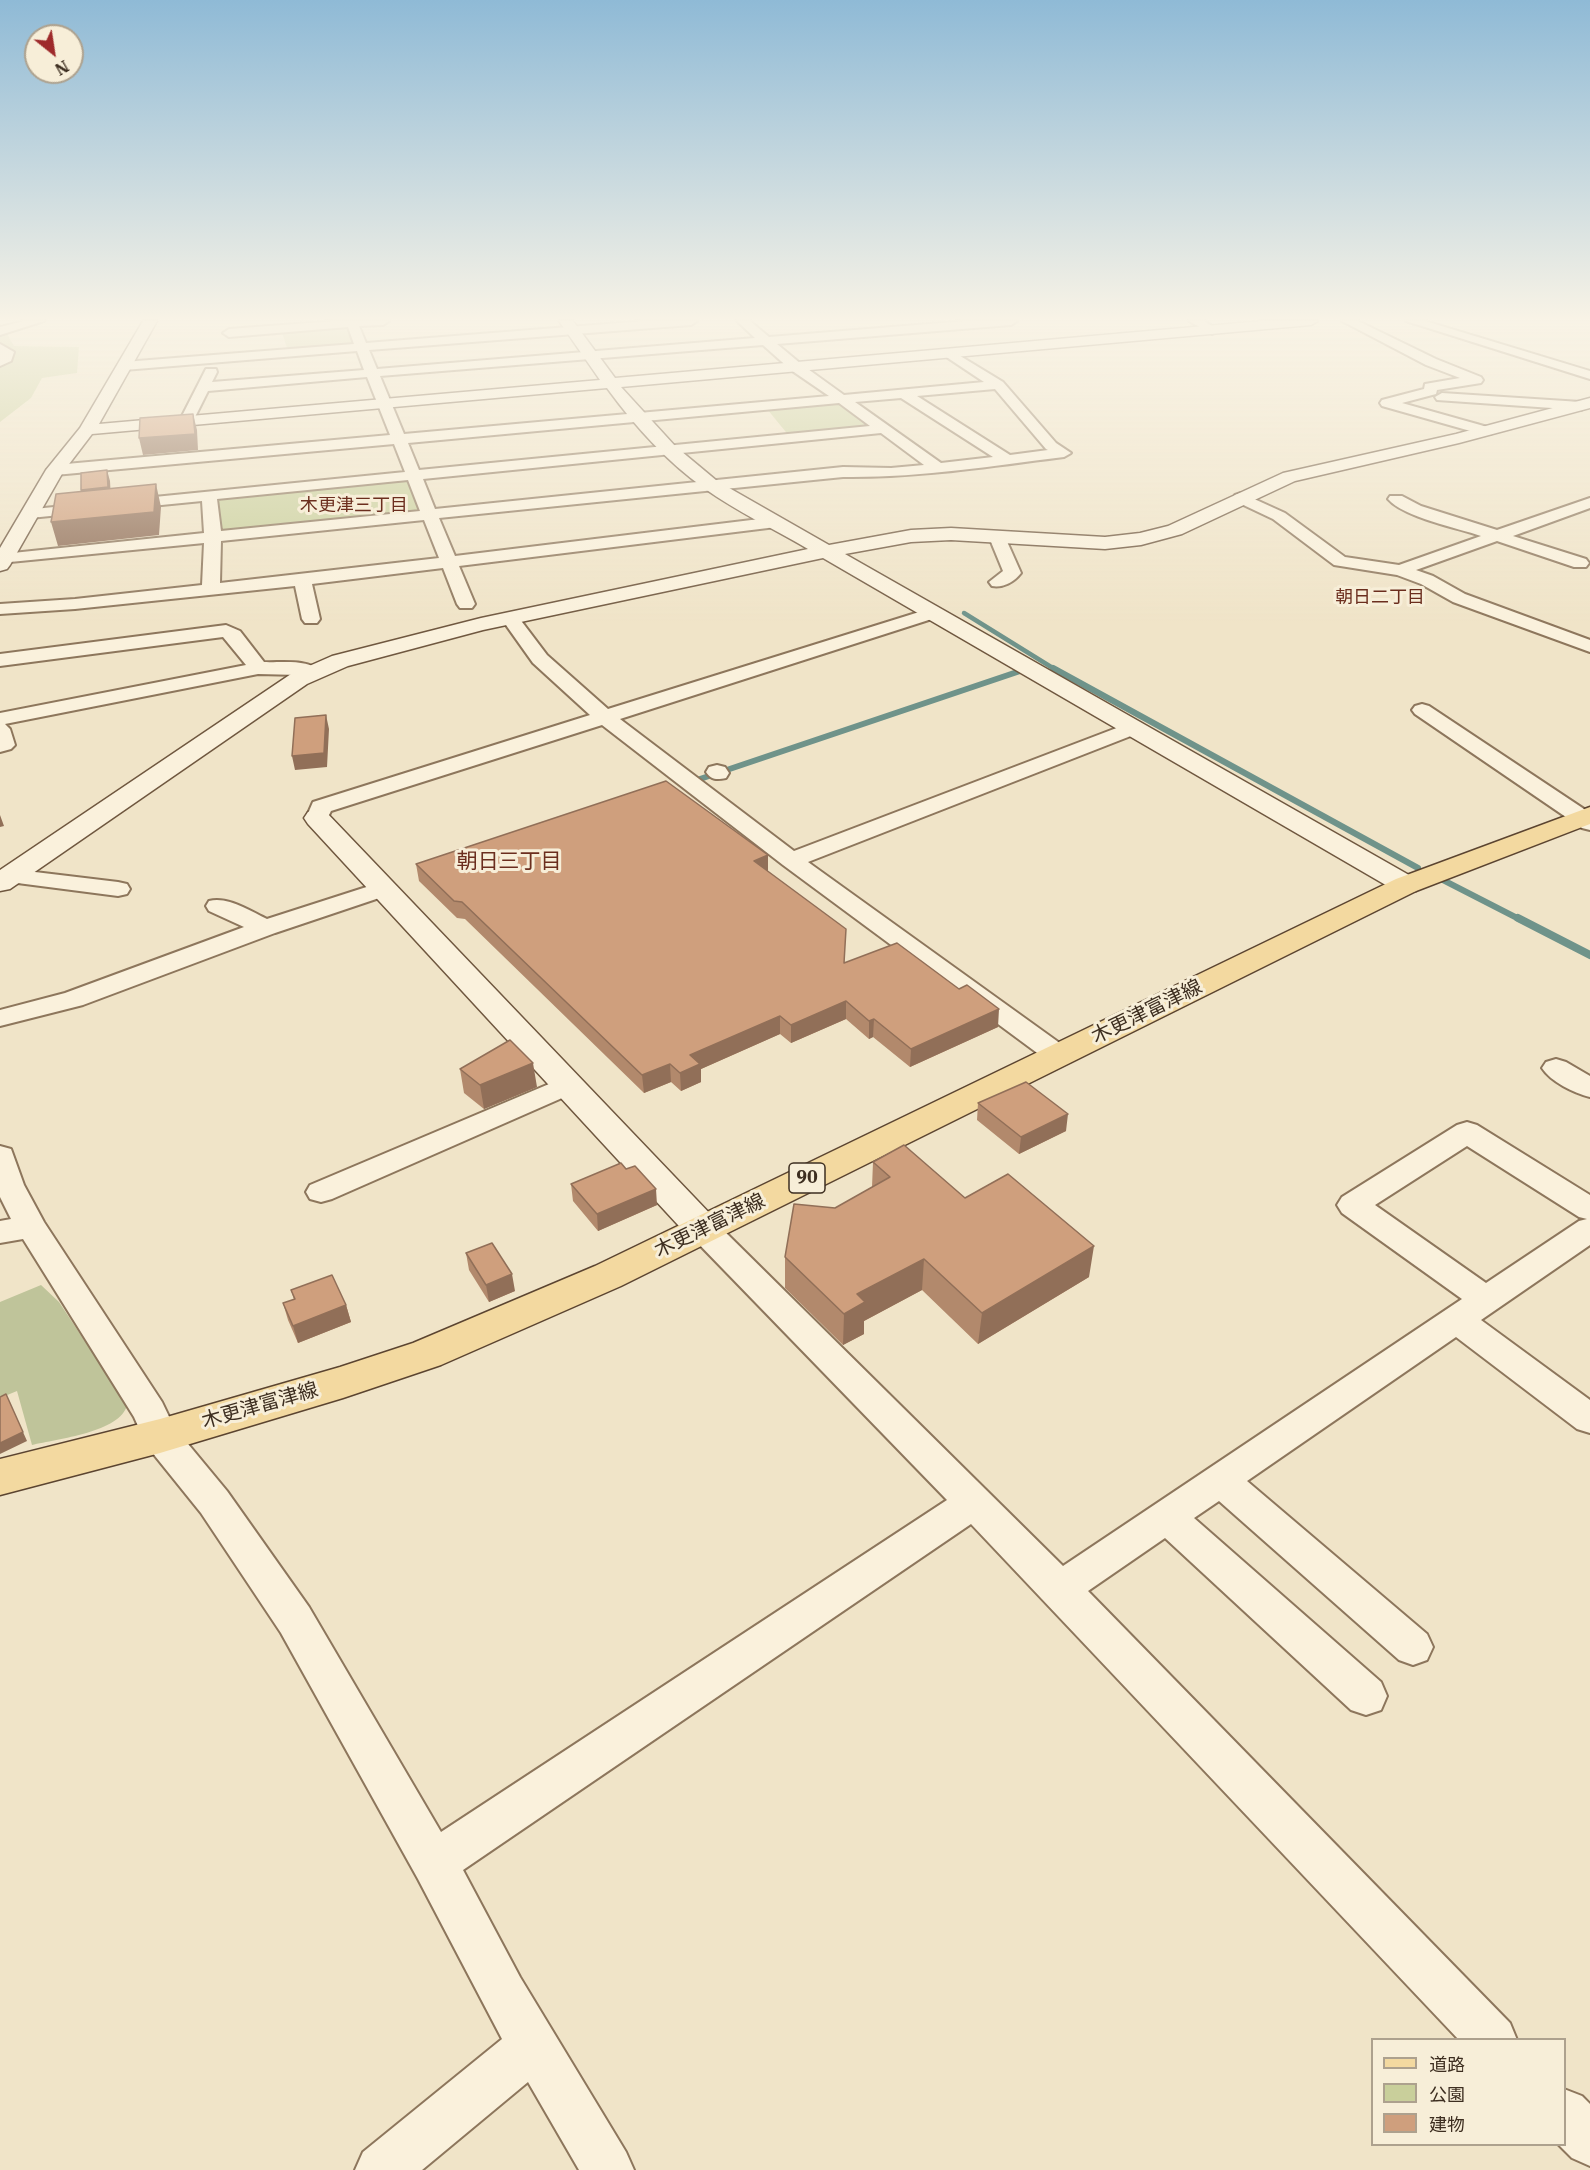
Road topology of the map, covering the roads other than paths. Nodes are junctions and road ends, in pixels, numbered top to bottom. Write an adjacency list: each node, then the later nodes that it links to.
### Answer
1 (91, 422): 12 (street)
2 (164, 422): 12 (street)
3 (392, 422): 14 (street)
4 (578, 422): 14 (street)
5 (643, 422): 15 (street)
6 (874, 422): 11 (street)
7 (949, 422): 17 (street)
8 (1030, 422): 17 (street)
9 (1453, 422): 13 (street)
10 (1522, 422): 13 (street)
11 (883, 429): 15 (street); 18 (street)
12 (87, 430): 19 (street)
13 (1486, 432): 23 (street)
14 (398, 438): 16 (street); 20 (street)
15 (669, 450): 20 (street); 21 (street)
16 (198, 456): 19 (street); 22 (street)
17 (1010, 460): 18 (street)
18 (939, 468): 21 (street)
19 (55, 470): 26 (street)
20 (414, 476): 22 (street); 27 (street)
21 (711, 484): 27 (street); 28 (street)
22 (206, 496): 26 (street); 31 (street)
23 (1241, 498): 30 (street); 36 (street)
24 (1396, 499): 29 (street)
25 (1585, 507): 29 (street)
26 (30, 513): 33 (street)
27 (431, 515): 31 (street); 34 (street)
28 (776, 522): 32 (street); 34 (street)
29 (1497, 536): 35 (street); 36 (street)
30 (997, 537): 32 (street); 38 (street)
31 (213, 539): 33 (street); 39 (street)
32 (825, 551): 42 (street); 43 (street)
33 (2, 562)
34 (449, 563): 37 (street); 40 (street)
35 (1580, 563)
36 (1400, 570): 45 (street)
37 (302, 580): 39 (street); 44 (street)
38 (998, 582)
39 (211, 590): 41 (street)
40 (466, 604)
41 (0, 609)
42 (932, 613): 50 (street); 52 (street)
43 (510, 618): 48 (street); 50 (street)
44 (311, 619)
45 (1590, 646)
46 (0, 660): 47 (street)
47 (258, 668): 48 (street); 51 (street)
48 (310, 672): 58 (street)
49 (1422, 710): 56 (street)
50 (605, 717): 55 (street); 57 (street)
51 (0, 719)
52 (1134, 728): 57 (street); 59 (street)
53 (0, 729): 54 (street)
54 (0, 746)
55 (317, 818): 61 (street)
56 (1588, 818): 59 (main road, 木更津富津線 / 90)
57 (791, 860): 65 (street)
58 (5, 879): 60 (street)
59 (1406, 885): 65 (main road, 木更津富津線 / 90)
60 (118, 889)
61 (382, 889): 63 (street); 67 (street)
62 (218, 906): 63 (street)
63 (266, 928): 64 (street)
64 (0, 1018)
65 (1058, 1055): 73 (main road, 木更津富津線 / 90)
66 (1556, 1068): 68 (street)
67 (568, 1085): 70 (street); 73 (street)
68 (1590, 1088)
69 (0, 1155): 72 (street)
70 (321, 1192)
71 (1590, 1209): 75 (street)
72 (15, 1229): 78 (street)
73 (703, 1229): 78 (main road, 木更津富津線 / 90); 81 (street)
74 (1590, 1229): 75 (street)
75 (1486, 1300): 76 (street)
76 (1457, 1320): 77 (street); 80 (street)
77 (1590, 1419)
78 (160, 1436): 79 (main road, 木更津富津線 / 90); 86 (street)
79 (0, 1477)
80 (1220, 1480): 82 (street); 84 (street)
81 (972, 1503): 83 (street); 86 (street)
82 (1167, 1517): 83 (street); 85 (street)
83 (1060, 1589): 87 (street)
84 (1413, 1647)
85 (1366, 1696)
86 (434, 1863): 88 (street)
87 (1491, 2038)
88 (533, 2046): 91 (street); 92 (street)
89 (1566, 2116): 90 (street)
90 (1590, 2140)
91 (381, 2170)
92 (608, 2170)

